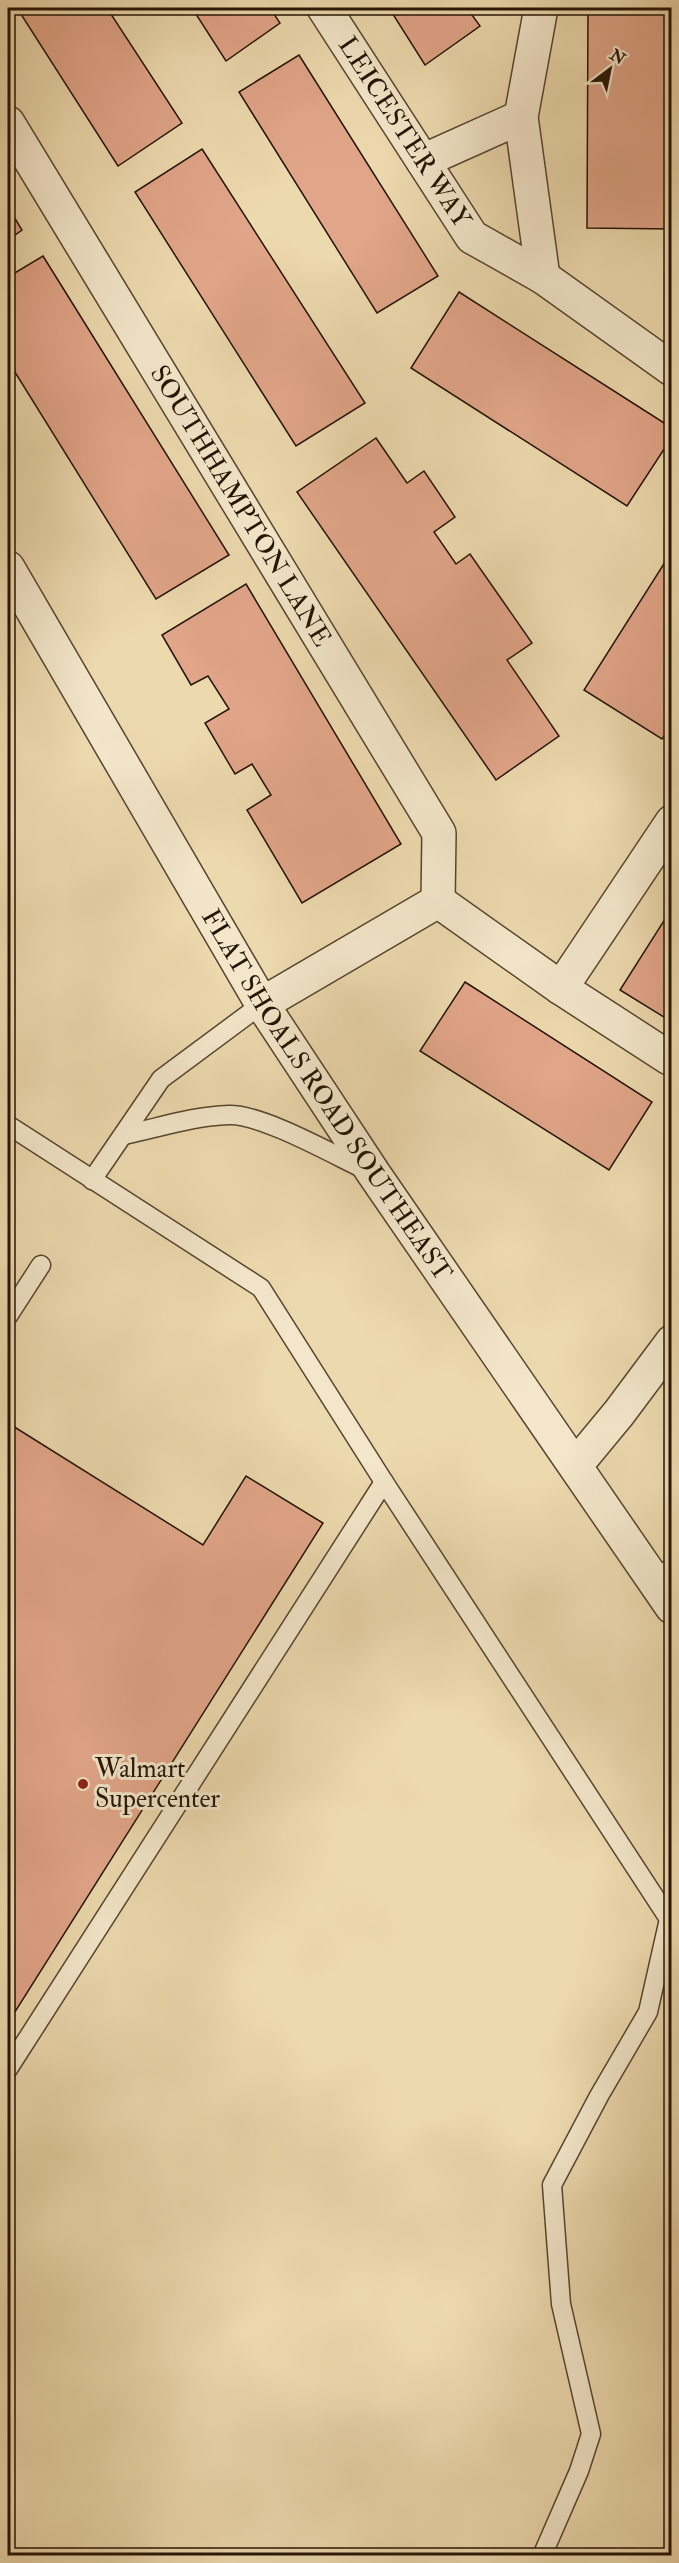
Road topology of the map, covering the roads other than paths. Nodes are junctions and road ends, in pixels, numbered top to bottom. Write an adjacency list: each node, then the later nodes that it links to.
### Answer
1 (324, 8): 5 (street, LEICESTER WAY)
2 (541, 8): 3 (street)
3 (522, 117): 5 (street); 6 (street)
4 (8, 123): 10 (street, SOUTHHAMPTON LANE)
5 (423, 161): 6 (street, LEICESTER WAY)
6 (543, 277): 7 (street, LEICESTER WAY)
7 (672, 369)
8 (8, 568): 12 (street, FLAT SHOALS ROAD SOUTHEAST)
9 (672, 822): 11 (street)
10 (438, 901): 11 (street); 12 (street)
11 (561, 988): 13 (street)
12 (262, 1004): 15 (lane); 16 (street, FLAT SHOALS ROAD SOUTHEAST)
13 (669, 1058)
14 (8, 1125): 17 (lane)
15 (124, 1135): 16 (lane); 17 (lane)
16 (374, 1174): 21 (street, FLAT SHOALS ROAD SOUTHEAST)
17 (92, 1180): 22 (lane)
18 (41, 1265): 19 (lane)
19 (8, 1316)
20 (672, 1341): 21 (street)
21 (576, 1465): 23 (street, FLAT SHOALS ROAD SOUTHEAST)
22 (384, 1482): 24 (lane); 25 (lane)
23 (666, 1585)
24 (8, 2069)
25 (542, 2556)

